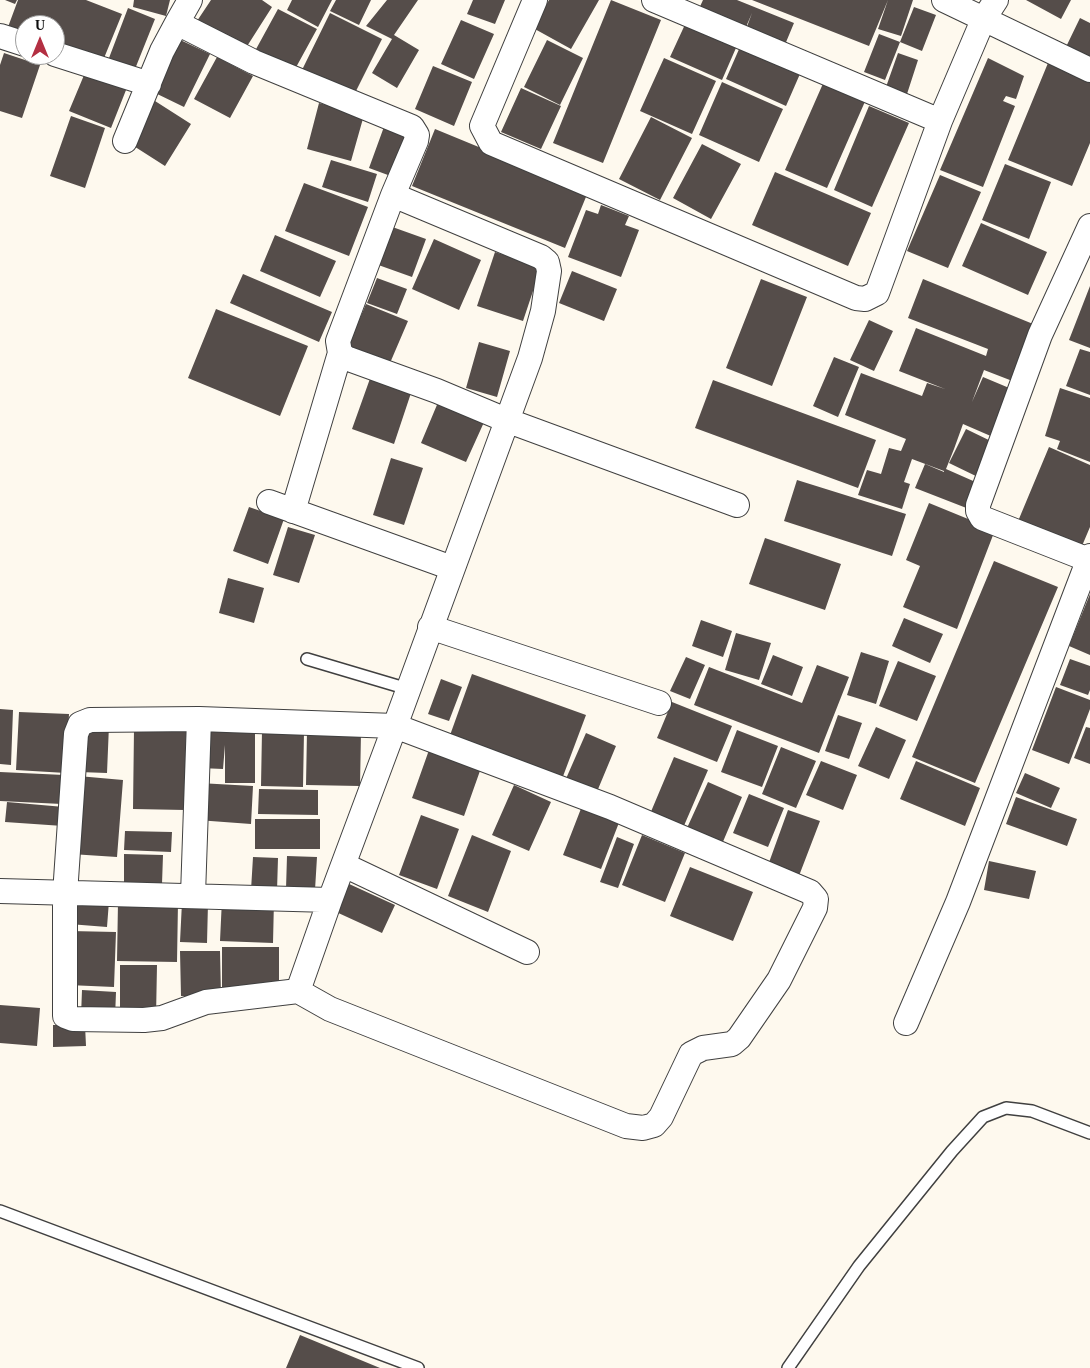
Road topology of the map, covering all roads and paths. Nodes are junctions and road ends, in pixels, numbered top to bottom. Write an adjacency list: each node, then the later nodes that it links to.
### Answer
1 (190, 0): 7 (street)
2 (535, 0): 13 (street)
3 (654, 0): 13 (street)
4 (944, 0): 6 (street)
5 (996, 0): 6 (street)
6 (983, 20): 11 (street); 13 (street)
7 (177, 23): 12 (street); 15 (street)
8 (0, 36): 9 (street)
9 (15, 41)
10 (65, 57): 12 (street)
11 (1090, 70)
12 (148, 84): 14 (street)
13 (940, 121)
14 (125, 141)
15 (393, 195): 17 (street); 18 (street)
16 (1090, 226): 22 (street)
17 (340, 353): 18 (street); 21 (street)
18 (506, 420): 20 (street); 23 (street)
19 (269, 502): 21 (street)
20 (737, 504)
21 (292, 511): 23 (street)
22 (1089, 558): 37 (street)
23 (452, 568): 24 (street)
24 (430, 628): 26 (street); 27 (street)
25 (307, 659): 26 (lane)
26 (408, 689): 29 (street)
27 (658, 704)
28 (199, 719): 29 (street); 32 (street); 33 (street)
29 (395, 726): 30 (street); 36 (street)
30 (344, 865): 34 (street); 35 (street)
31 (0, 891): 32 (street)
32 (65, 894): 33 (street); 36 (street)
33 (193, 895): 34 (street)
34 (330, 900): 36 (street)
35 (527, 952)
36 (298, 991)
37 (906, 1023)
38 (1090, 1134): 41 (lane)
39 (0, 1211): 40 (lane)
40 (418, 1368)
41 (788, 1368)

